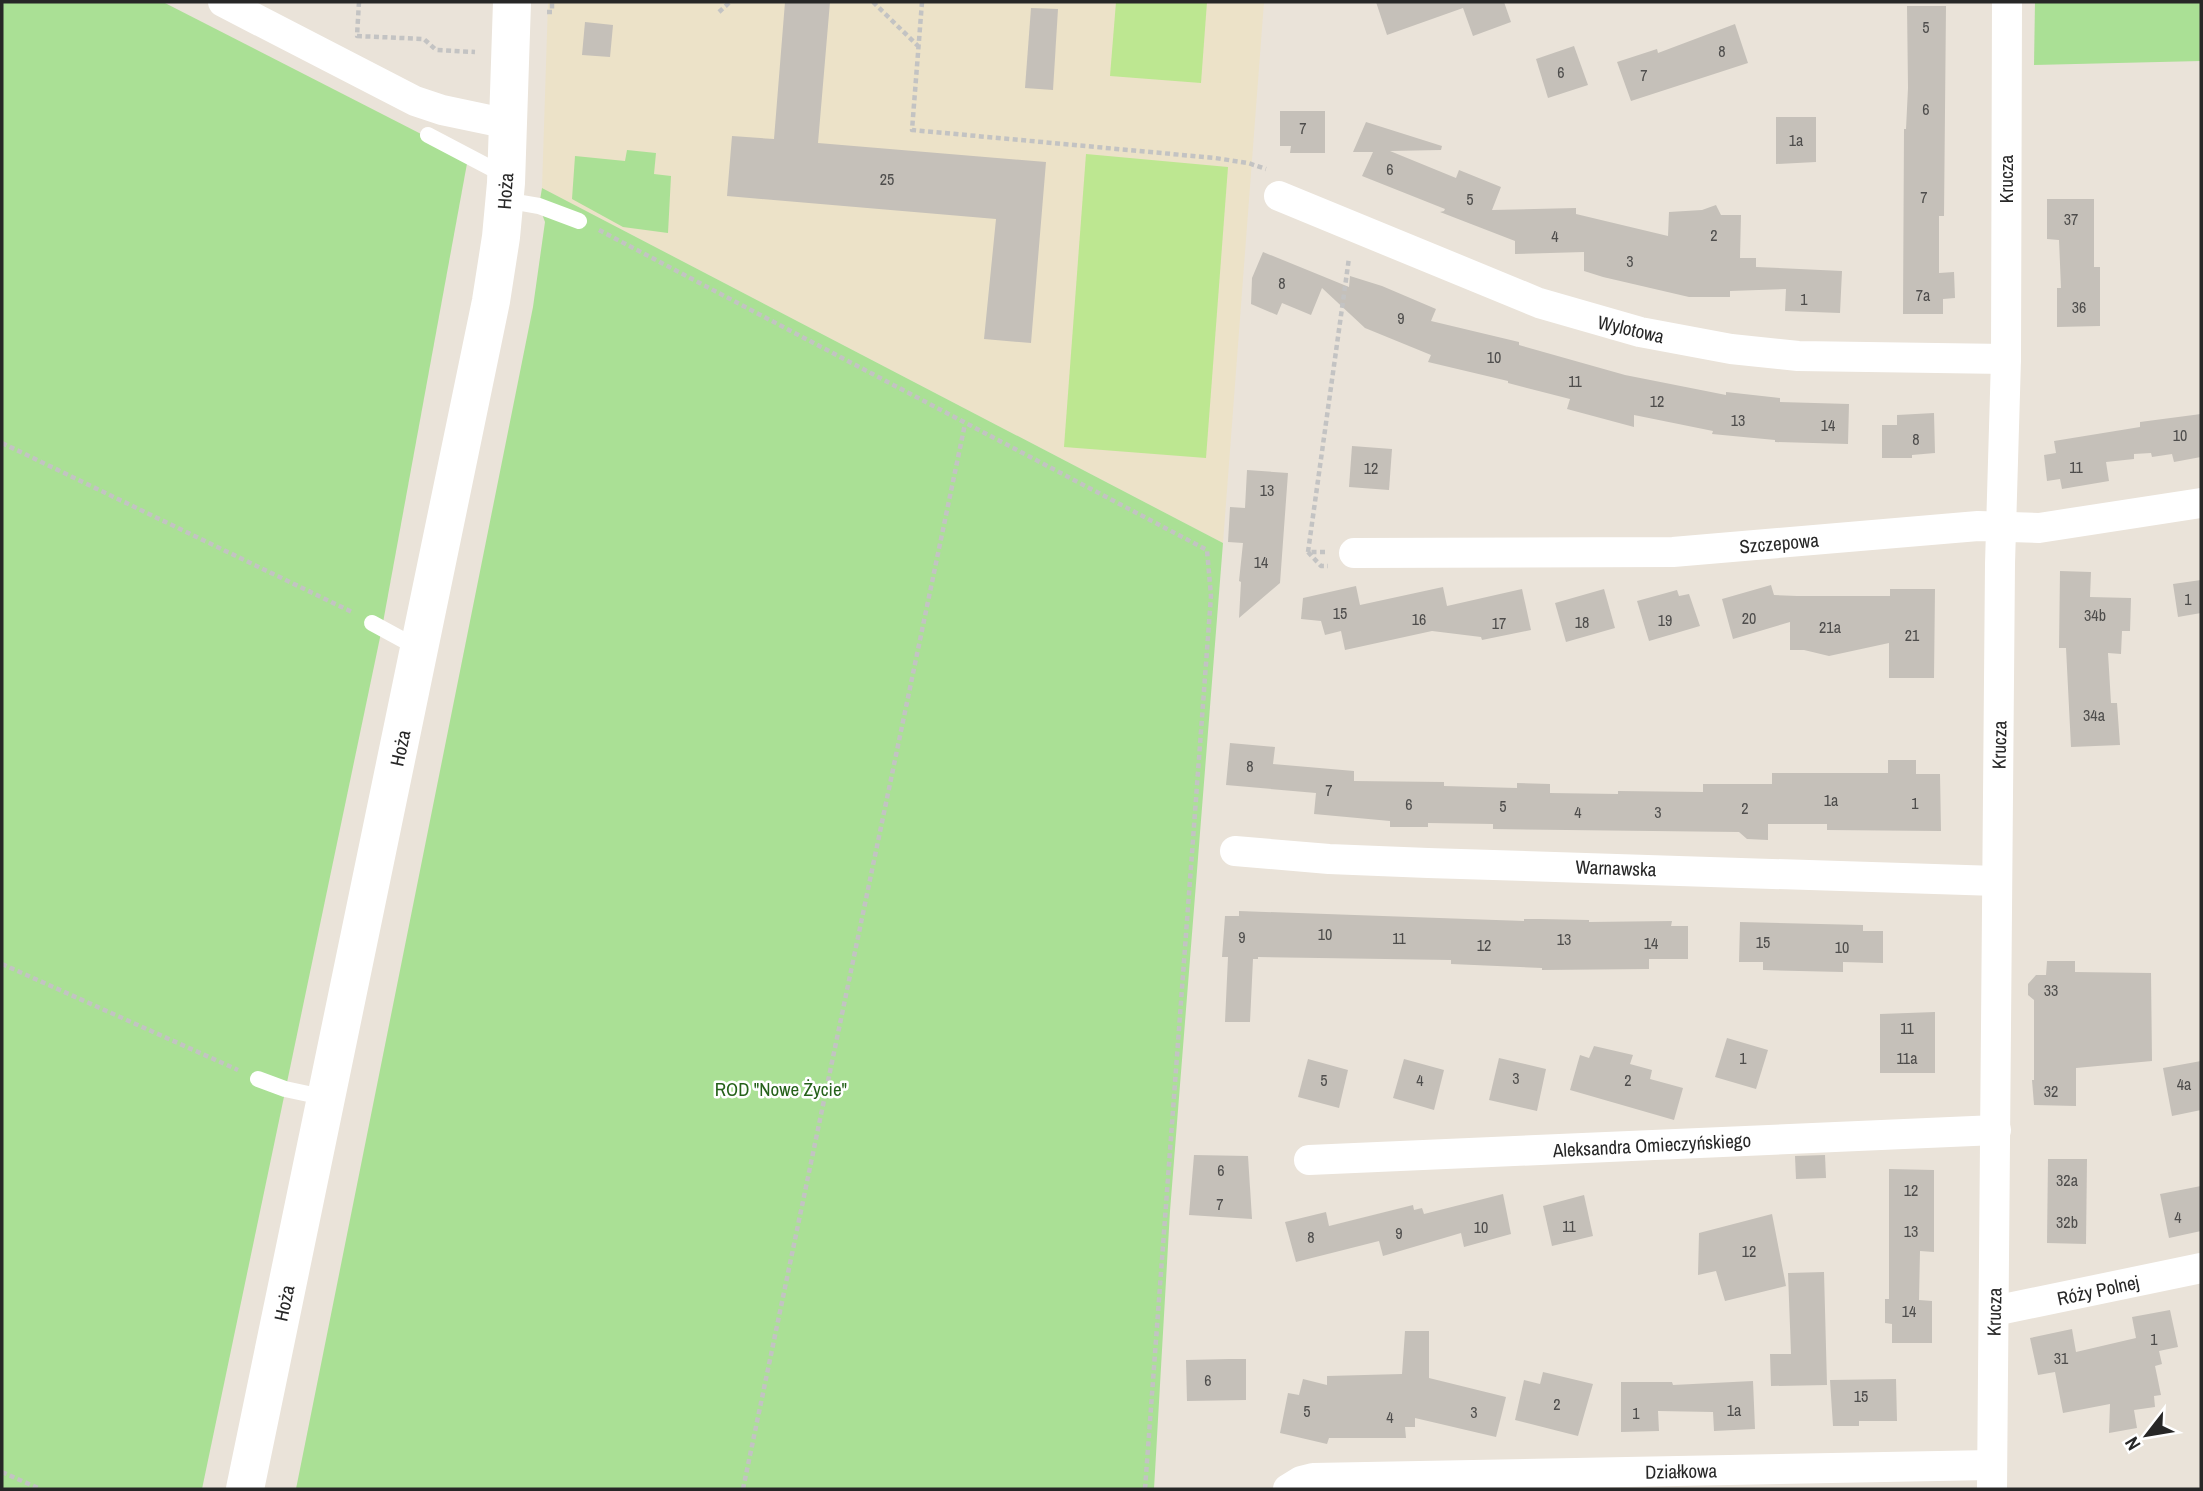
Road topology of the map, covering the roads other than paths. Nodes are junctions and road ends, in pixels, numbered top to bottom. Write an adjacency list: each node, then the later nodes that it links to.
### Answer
1 (223, 2): 4 (street)
2 (512, 2): 4 (street, Hoża)
3 (2007, 2): 9 (street, Krucza)
4 (509, 124): 7 (street, Hoża)
5 (428, 135): 7 (lane)
6 (1278, 184): 9 (street, Wylotowa)
7 (505, 188): 8 (lane); 14 (street, Hoża)
8 (579, 221)
9 (2006, 359): 11 (street, Krucza)
10 (2201, 503): 11 (street, Szczepowa)
11 (2002, 527): 12 (street, Szczepowa); 16 (street, Krucza)
12 (1354, 553)
13 (372, 623): 14 (lane)
14 (420, 649): 18 (street, Hoża)
15 (1235, 851): 16 (street, Warnawska)
16 (1997, 881): 19 (street, Krucza)
17 (258, 1079): 18 (lane)
18 (327, 1098): 24 (street, Hoża)
19 (1996, 1130): 20 (street, Aleksandra Omieczyńskiego); 22 (street, Krucza)
20 (1309, 1160)
21 (2201, 1268): 22 (street, Róży Polnej)
22 (1994, 1311): 23 (street, Krucza)
23 (1992, 1477): 25 (street, Działkowa)
24 (245, 1489)
25 (1288, 1489)

